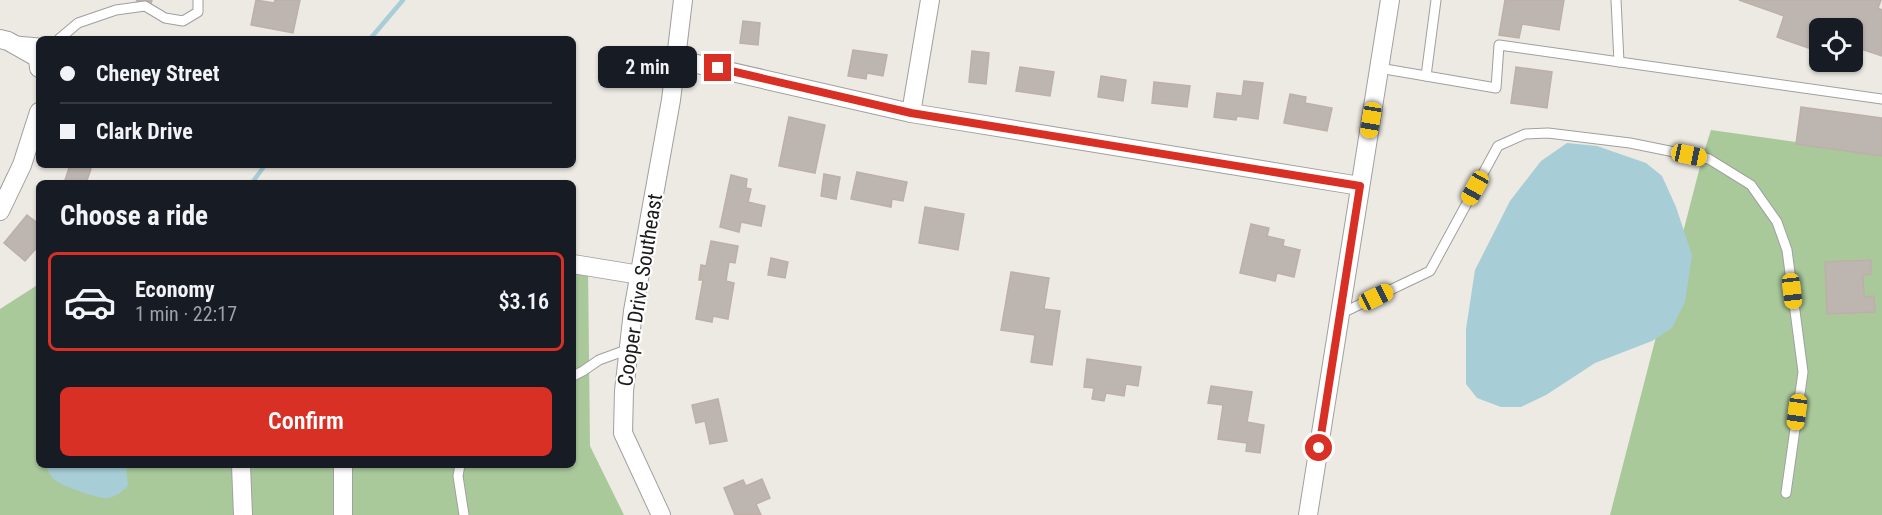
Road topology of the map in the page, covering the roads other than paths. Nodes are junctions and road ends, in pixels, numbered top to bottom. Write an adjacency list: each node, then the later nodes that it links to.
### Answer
1 (198, 0): 7 (lane)
2 (683, 0): 11 (street, Cooper Drive Southeast)
3 (930, 0): 16 (street)
4 (1390, 0): 13 (street)
5 (1436, 0): 14 (lane)
6 (1616, 0): 12 (lane)
7 (63, 36)
8 (4, 40): 9 (lane); 10 (street)
9 (36, 42)
10 (36, 57)
11 (675, 58): 16 (street); 21 (street, Cooper Drive Southeast)
12 (1619, 62): 14 (lane); 15 (lane)
13 (1379, 68): 14 (lane); 18 (street)
14 (1426, 76)
15 (1882, 99)
16 (911, 113): 18 (street)
17 (36, 121): 19 (street)
18 (1360, 186): 22 (street)
19 (0, 211)
20 (576, 264): 21 (street)
21 (640, 275): 23 (street, Cooper Drive Southeast)
22 (1340, 314): 28 (lane); 33 (street)
23 (629, 349): 24 (lane); 32 (street, Cooper Drive Southeast)
24 (576, 375)
25 (241, 468): 29 (street)
26 (343, 468): 30 (street)
27 (459, 468): 31 (lane)
28 (1786, 493)
29 (243, 515)
30 (344, 515)
31 (464, 515)
32 (661, 515)
33 (1308, 515)

